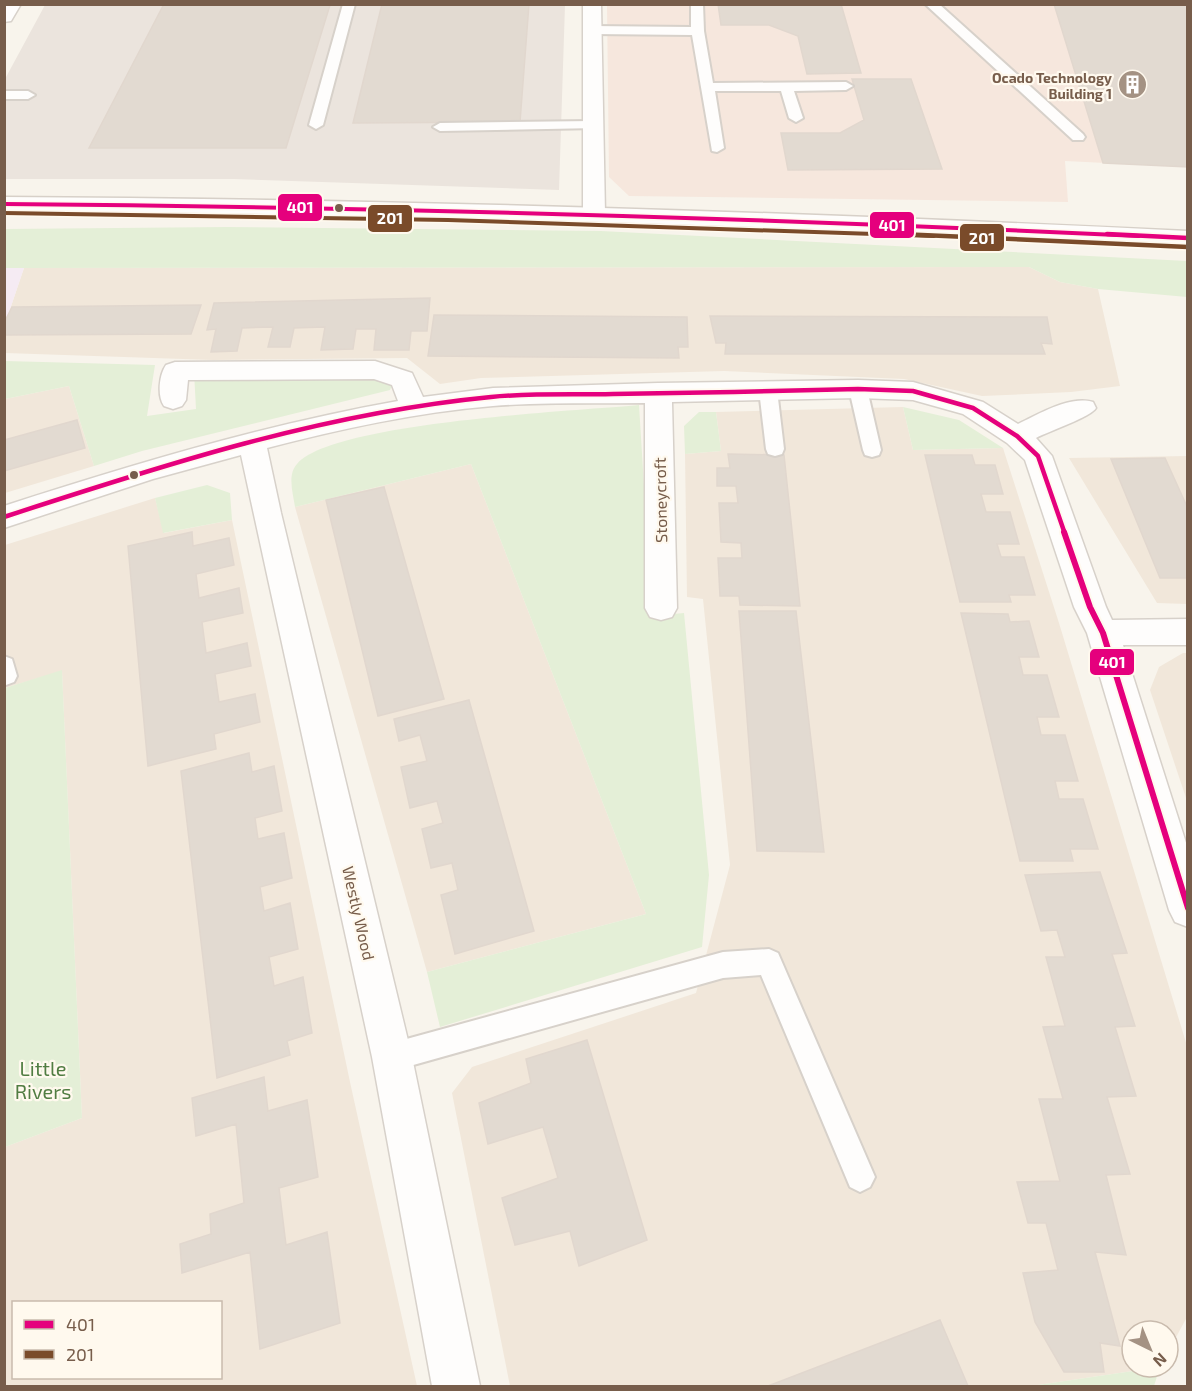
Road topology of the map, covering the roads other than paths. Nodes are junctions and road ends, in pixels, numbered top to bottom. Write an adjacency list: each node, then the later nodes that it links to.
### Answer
1 (12, 4): 6 (street)
2 (349, 4): 15 (lane)
3 (592, 4): 7 (street)
4 (697, 4): 8 (lane)
5 (931, 4): 18 (lane)
6 (4, 17)
7 (592, 30): 8 (lane); 16 (street)
8 (698, 31): 11 (lane)
9 (786, 86): 10 (lane); 11 (lane); 14 (lane)
10 (846, 86)
11 (707, 87): 19 (lane)
12 (4, 95): 13 (lane)
13 (28, 95)
14 (796, 118)
15 (316, 125)
16 (593, 125): 17 (lane); 21 (street)
17 (440, 127)
18 (1078, 137)
19 (717, 148)
20 (4, 204): 21 (street)
21 (594, 214): 22 (street)
22 (1188, 238)
23 (858, 389): 24 (street); 29 (street); 32 (lane)
24 (768, 390): 25 (street); 31 (lane)
25 (658, 392): 27 (street); 34 (street, Stoneycroft)
26 (172, 400): 27 (street)
27 (414, 407): 30 (street)
28 (1083, 408): 29 (street)
29 (1017, 436): 36 (street)
30 (252, 442): 33 (street); 38 (street, Westly Wood)
31 (775, 449)
32 (872, 450)
33 (4, 517)
34 (661, 608)
35 (1188, 632): 36 (street)
36 (1103, 633): 37 (street)
37 (1188, 910)
38 (392, 1057): 39 (lane); 40 (street, Westly Wood)
39 (860, 1177)
40 (456, 1386)

